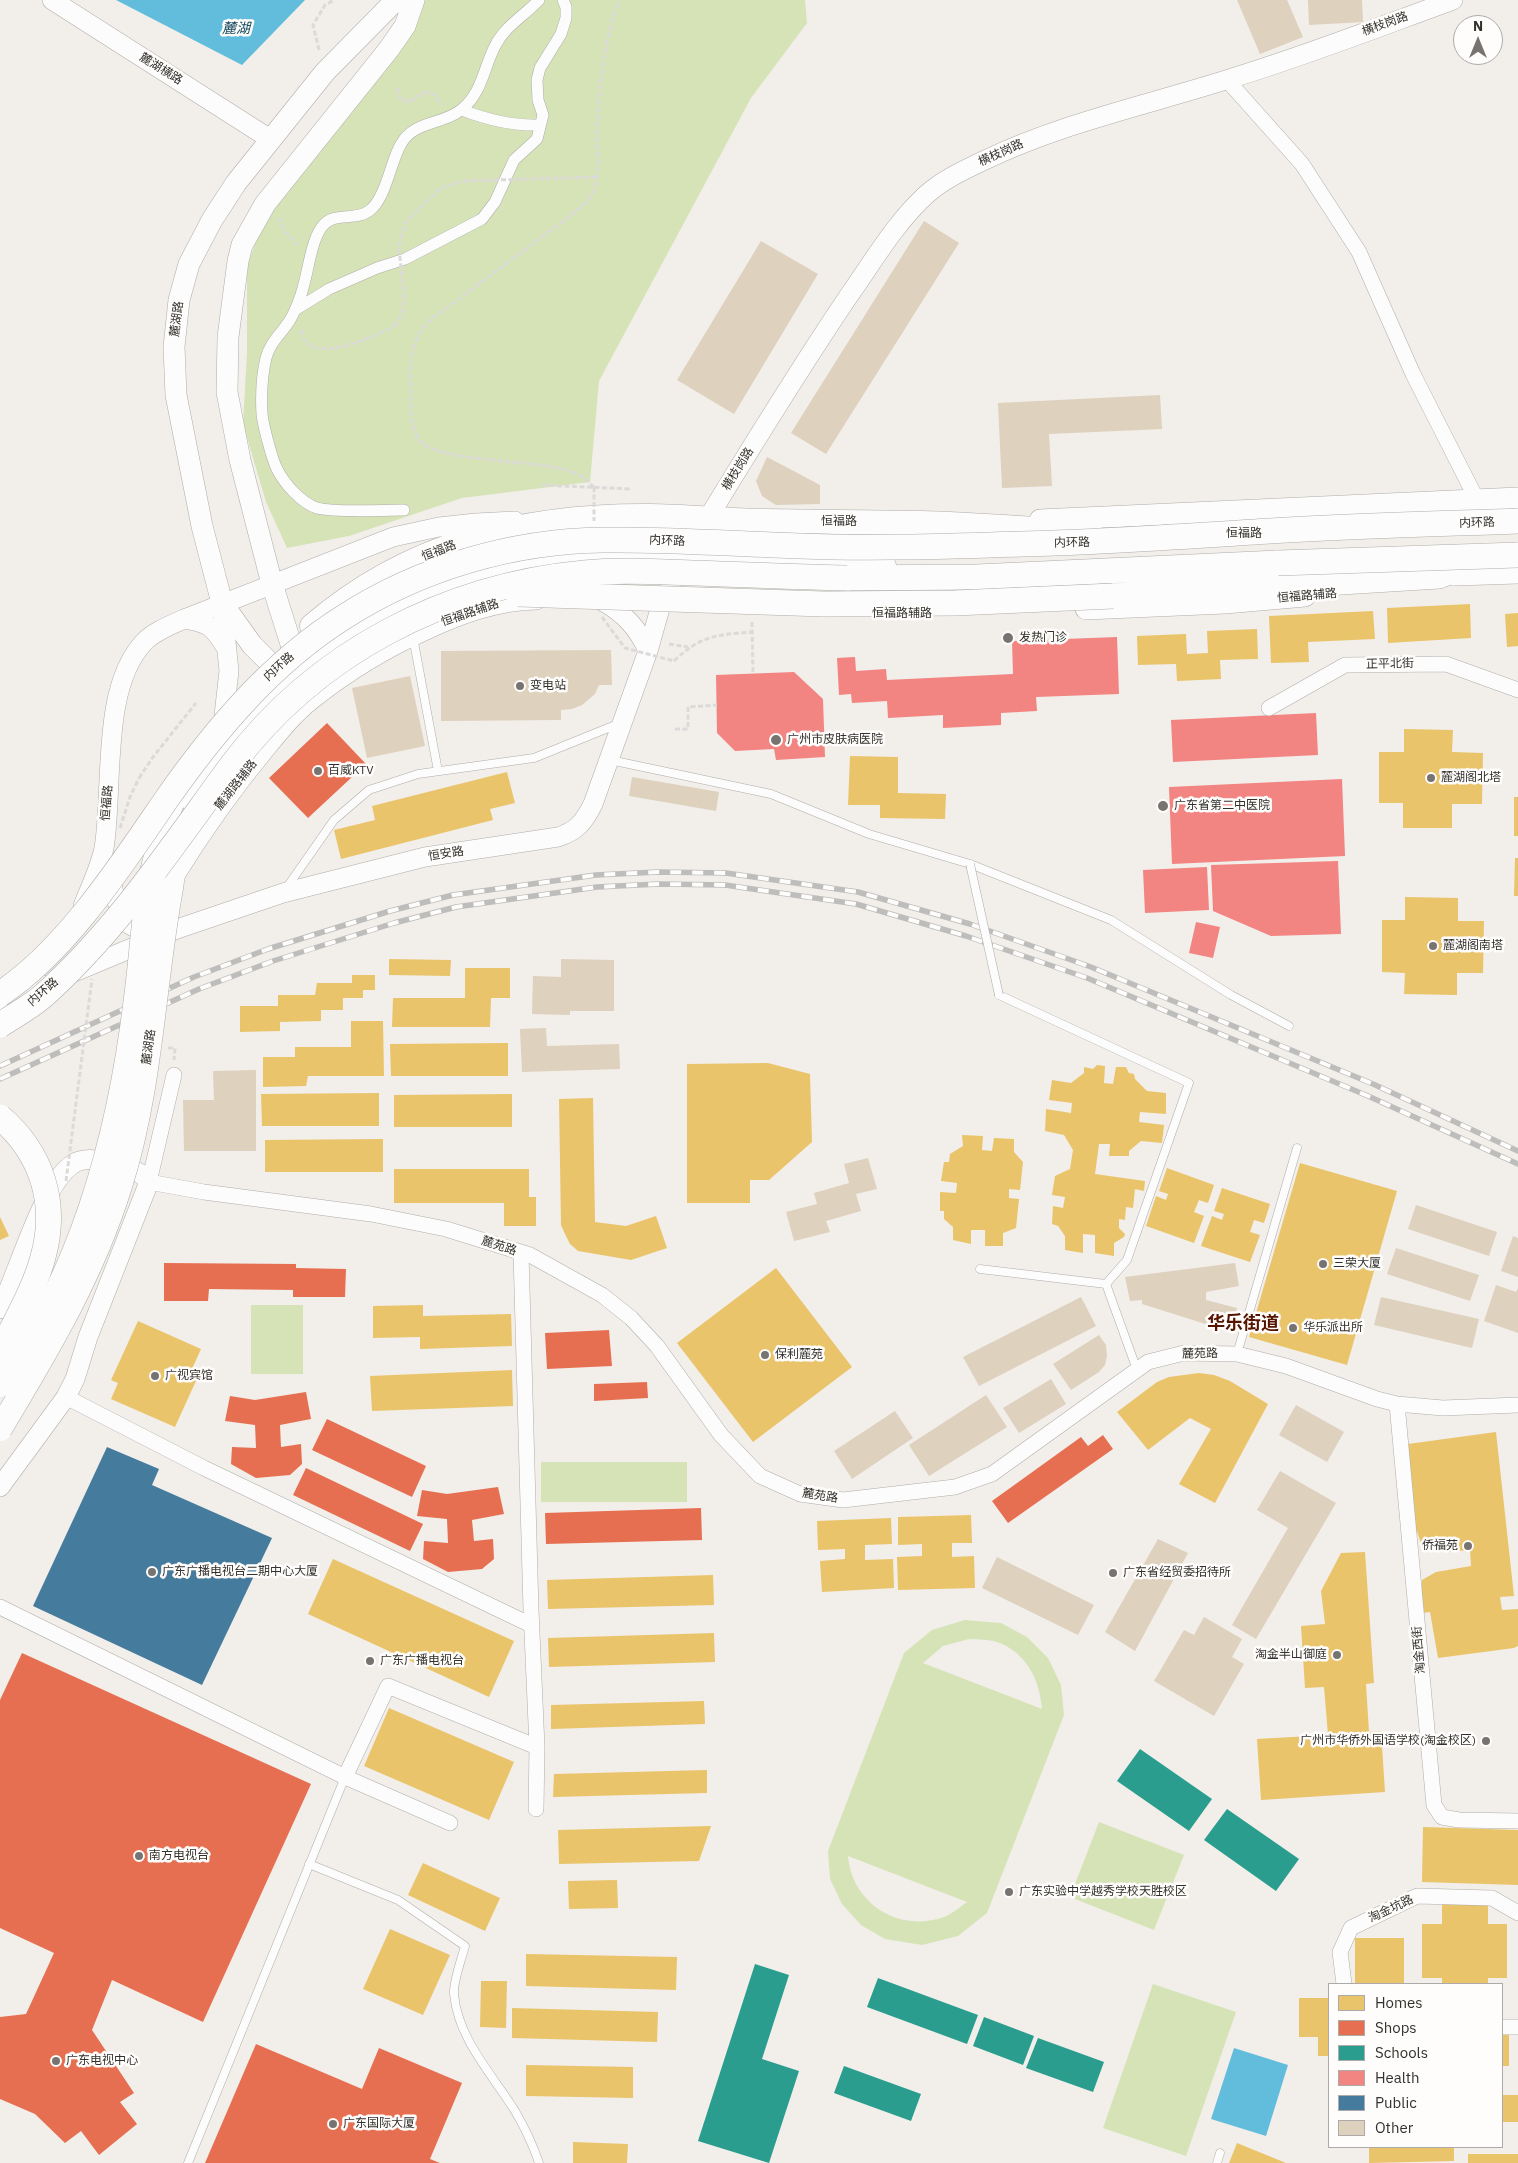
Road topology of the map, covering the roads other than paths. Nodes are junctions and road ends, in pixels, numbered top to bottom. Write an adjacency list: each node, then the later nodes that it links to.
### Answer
1 (52, 0): 10 (street, 麓湖横路)
2 (396, 0): 10 (main road, 麓湖路)
3 (414, 0): 24 (main road)
4 (539, 0): 8 (street)
5 (563, 0): 9 (street)
6 (1453, 0): 7 (street, 横枝岗路)
7 (1227, 80): 13 (street); 15 (street, 横枝岗路)
8 (462, 110): 9 (street); 11 (street)
9 (540, 125): 11 (street)
10 (270, 139): 27 (main road, 麓湖路)
11 (294, 310): 14 (street)
12 (1518, 498): 13 (main road)
13 (1477, 500): 17 (main road)
14 (404, 510)
15 (708, 518): 16 (main road, 恒福路); 17 (main road, 恒福路); 20 (street, 恒安路)
16 (551, 520): 24 (street, 恒福路); 32 (main road, 恒福路)
17 (922, 522): 18 (main road, 恒福路)
18 (1515, 522): 49 (highway, 内环路, bridge)
19 (1518, 553): 20 (main road); 23 (main road); 29 (highway, 内环路, bridge)
20 (684, 559): 21 (main road); 28 (street, 恒安路)
21 (535, 562): 25 (street); 36 (main road)
22 (1518, 573): 23 (main road, 恒福路辅路)
23 (1440, 576): 28 (main road, 恒福路辅路); 29 (highway, bridge)
24 (272, 584): 27 (street, 恒福路); 32 (main road)
25 (539, 599): 26 (main road, 恒福路辅路); 31 (main road, 恒福路辅路)
26 (602, 601): 28 (main road, 恒福路辅路); 34 (street)
27 (222, 603): 30 (street, 恒福路); 33 (street); 35 (main road, 麓湖路)
28 (661, 605): 34 (street, 恒安路)
29 (435, 608): 51 (highway, 内环路, bridge)
30 (184, 619): 33 (street); 44 (street, 恒福路)
31 (412, 635): 38 (main road, 恒福路辅路); 43 (lane)
32 (291, 644): 35 (main road, 恒福路); 36 (main road)
33 (228, 649): 40 (street)
34 (648, 651): 41 (street, 恒安路)
35 (270, 663): 36 (main road, 麓湖路); 40 (main road, 恒福路)
36 (295, 675): 46 (main road, 麓湖路)
37 (1518, 690): 39 (street, 正平北街)
38 (310, 700): 46 (main road, 麓湖路辅路)
39 (1269, 708)
40 (224, 715): 46 (main road, 麓湖路)
41 (622, 722): 42 (street, 恒安路); 43 (lane)
42 (610, 760): 45 (lane); 47 (street, 恒安路)
43 (438, 771): 47 (lane)
44 (104, 849): 48 (street); 49 (street, 恒福路)
45 (970, 864): 52 (lane); 59 (lane, bridge)
46 (164, 884): 64 (main road, 麓湖路, bridge); 68 (main road, 麓湖路, bridge)
47 (283, 893): 48 (street, 恒安路)
48 (153, 938): 49 (street, 恒安路)
49 (12, 995): 50 (street, 恒安路)
50 (0, 1005)
51 (0, 1025)
52 (1289, 1026)
53 (174, 1075): 56 (street)
54 (0, 1117): 61 (highway, bridge)
55 (1297, 1148): 62 (lane)
56 (149, 1182): 57 (street, 麓苑路); 60 (street); 65 (street)
57 (521, 1253): 63 (street, 麓苑路); 71 (street)
58 (980, 1269): 59 (lane)
59 (1106, 1284): 63 (lane)
60 (0, 1309)
61 (0, 1354)
62 (1237, 1354): 63 (street, 麓苑路); 66 (street, 麓苑路)
63 (1137, 1370)
64 (0, 1386)
65 (66, 1397): 69 (street); 71 (street)
66 (1398, 1404): 67 (street, 麓苑路); 75 (street, 淘金西街)
67 (1518, 1404)
68 (0, 1429)
69 (0, 1487)
70 (0, 1608): 73 (street)
71 (531, 1625): 72 (street)
72 (537, 1747): 73 (street); 74 (street)
73 (345, 1777): 76 (street); 77 (lane)
74 (536, 1809)
75 (1518, 1821)
76 (450, 1822)
77 (309, 1864): 83 (lane); 84 (lane)
78 (1518, 1913): 79 (street, 淘金坑路)
79 (1344, 1983)
80 (1503, 2027): 81 (street)
81 (1518, 2027)
82 (1220, 2153): 85 (lane)
83 (188, 2163)
84 (539, 2163)
85 (1217, 2163)

